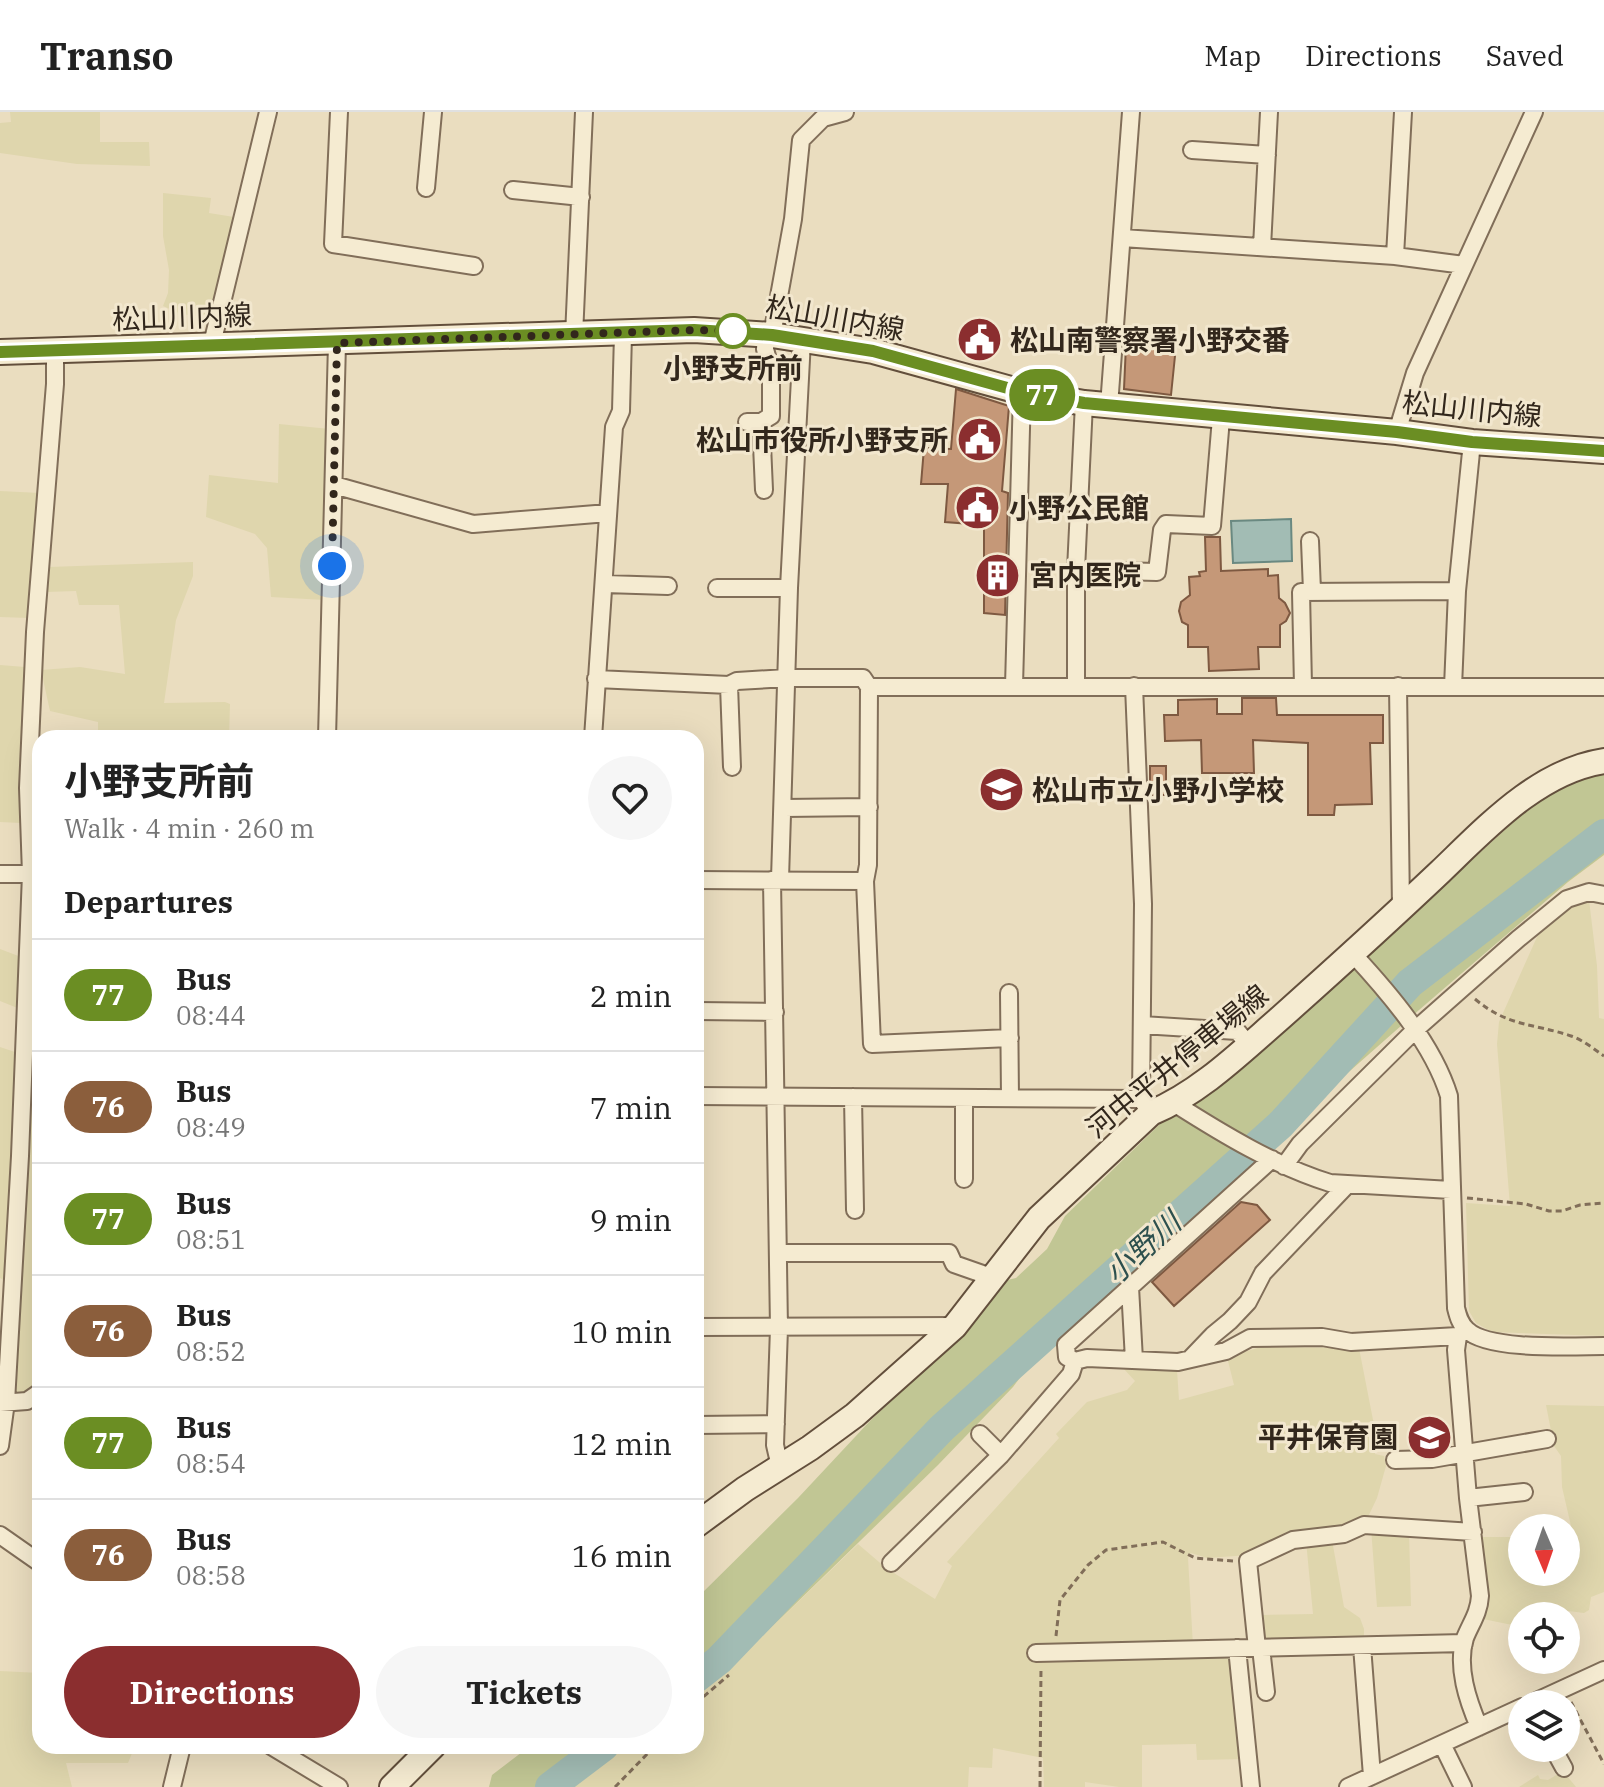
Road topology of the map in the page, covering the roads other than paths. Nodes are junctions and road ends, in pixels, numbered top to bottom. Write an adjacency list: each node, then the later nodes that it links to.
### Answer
1 (268, 112): 25 (street)
2 (339, 112): 19 (street)
3 (433, 112): 12 (street)
4 (584, 112): 14 (street)
5 (845, 112): 21 (street)
6 (1131, 112): 15 (street)
7 (1269, 112): 11 (street)
8 (1403, 112): 17 (street)
9 (1534, 112): 18 (street)
10 (1192, 150): 11 (street)
11 (1267, 155): 16 (street)
12 (426, 188)
13 (513, 190): 14 (street)
14 (581, 197): 22 (street)
15 (1122, 238): 16 (street); 30 (street)
16 (1262, 247): 17 (street)
17 (1395, 256): 18 (street)
18 (1464, 265): 32 (street)
19 (474, 266)
20 (623, 334): 21 (main road, 松山川内線); 22 (main road, 松山川内線); 37 (street)
21 (769, 334): 23 (main road, 松山川内線); 36 (street)
22 (574, 336): 24 (main road, 松山川内線)
23 (802, 340): 28 (main road, 松山川内線); 43 (street)
24 (337, 343): 25 (main road, 松山川内線); 35 (street)
25 (212, 344): 26 (main road, 松山川内線)
26 (55, 351): 27 (main road, 松山川内線); 63 (street)
27 (0, 352)
28 (1022, 392): 29 (main road, 松山川内線); 49 (street)
29 (1084, 403): 30 (main road, 松山川内線); 39 (street)
30 (1109, 406): 31 (main road, 松山川内線)
31 (1221, 418): 32 (main road, 松山川内線); 39 (street)
32 (1397, 432): 33 (main road, 松山川内線)
33 (1472, 442): 34 (main road, 松山川内線); 45 (street)
34 (1604, 451)
35 (334, 485): 37 (street); 57 (street)
36 (764, 490)
37 (608, 513): 40 (street)
38 (1310, 541): 44 (street)
39 (1076, 570): 54 (street)
40 (605, 584): 41 (street); 47 (street)
41 (668, 586)
42 (717, 588): 43 (street)
43 (789, 588): 46 (street)
44 (1312, 591): 45 (street); 51 (street)
45 (1457, 591): 55 (street)
46 (787, 678): 48 (street); 53 (street); 62 (street)
47 (596, 679): 48 (street); 58 (street)
48 (729, 685): 60 (street)
49 (1014, 686): 53 (street); 54 (street)
50 (1134, 686): 51 (street); 54 (street); 76 (street)
51 (1303, 686): 52 (street)
52 (1398, 686): 55 (street); 70 (street)
53 (869, 687): 61 (street)
54 (1076, 687)
55 (1453, 687): 56 (street)
56 (1604, 687)
57 (327, 730)
58 (593, 730)
59 (1604, 761): 70 (main road, 河中平井停車場線)
60 (732, 767)
61 (869, 807): 62 (street); 68 (street)
62 (784, 808): 67 (street)
63 (32, 837)
64 (0, 874): 65 (street)
65 (32, 874)
66 (704, 880): 67 (street)
67 (776, 880): 68 (street); 75 (street)
68 (865, 881): 78 (street)
69 (1604, 895): 77 (street)
70 (1401, 908): 72 (main road, 河中平井停車場線)
71 (32, 930): 103 (street)
72 (1357, 958): 77 (street); 79 (main road, 河中平井停車場線)
73 (1009, 993): 78 (street)
74 (704, 1011): 75 (street)
75 (775, 1012): 81 (street)
76 (1142, 1025): 79 (street); 85 (street)
77 (1413, 1028): 86 (street); 89 (street)
78 (1010, 1038): 84 (street)
79 (1249, 1045): 85 (main road, 河中平井停車場線)
80 (704, 1096): 81 (street)
81 (775, 1096): 82 (street); 91 (street)
82 (853, 1097): 83 (street); 90 (street)
83 (964, 1098): 84 (street); 87 (street)
84 (1010, 1098): 85 (street)
85 (1161, 1105): 86 (street); 92 (main road, 河中平井停車場線)
86 (1274, 1161): 88 (street); 93 (street)
87 (964, 1179)
88 (1347, 1185): 89 (street); 99 (street)
89 (1451, 1193): 97 (street)
90 (855, 1210)
91 (778, 1253): 92 (street); 96 (street)
92 (994, 1278): 95 (main road, 河中平井停車場線)
93 (1130, 1287): 100 (street); 101 (street)
94 (704, 1325): 96 (street)
95 (955, 1326): 96 (street); 112 (main road, 河中平井停車場線)
96 (779, 1328): 104 (street)
97 (1462, 1333): 98 (street); 99 (street); 109 (street)
98 (1604, 1346)
99 (1191, 1359): 100 (street)
100 (1134, 1360): 101 (street)
101 (1075, 1361): 110 (street)
102 (32, 1398): 103 (street)
103 (3, 1402): 108 (street)
104 (776, 1424): 105 (street); 112 (street)
105 (704, 1425)
106 (980, 1434): 110 (street)
107 (1547, 1439): 109 (street)
108 (0, 1446)
109 (1464, 1453): 111 (street); 114 (street)
110 (1001, 1455): 118 (street)
111 (1395, 1460)
112 (780, 1467): 115 (main road, 河中平井停車場線)
113 (1524, 1492): 114 (street)
114 (1468, 1498): 116 (street)
115 (704, 1519)
116 (1473, 1532): 122 (street); 125 (street)
117 (0, 1535): 120 (street)
118 (914, 1541): 119 (street); 121 (street)
119 (927, 1554)
120 (32, 1557)
121 (891, 1563)
122 (1464, 1643): 123 (street); 131 (street)
123 (1362, 1646): 125 (street); 138 (street)
124 (1237, 1648): 125 (street); 126 (street); 142 (street)
125 (1259, 1648): 129 (street)
126 (1042, 1653)
127 (1604, 1670): 128 (street)
128 (1561, 1690)
129 (1266, 1692)
130 (1508, 1714): 131 (street)
131 (1479, 1727): 132 (street)
132 (1442, 1744): 138 (street); 144 (street)
133 (180, 1754): 139 (street)
134 (284, 1754): 140 (street)
135 (425, 1754): 141 (main road)
136 (1561, 1762): 137 (street)
137 (1564, 1768)
138 (1372, 1776): 143 (street)
139 (172, 1787)
140 (339, 1787)
141 (392, 1787)
142 (1251, 1787)
143 (1348, 1787)
144 (1463, 1787)

